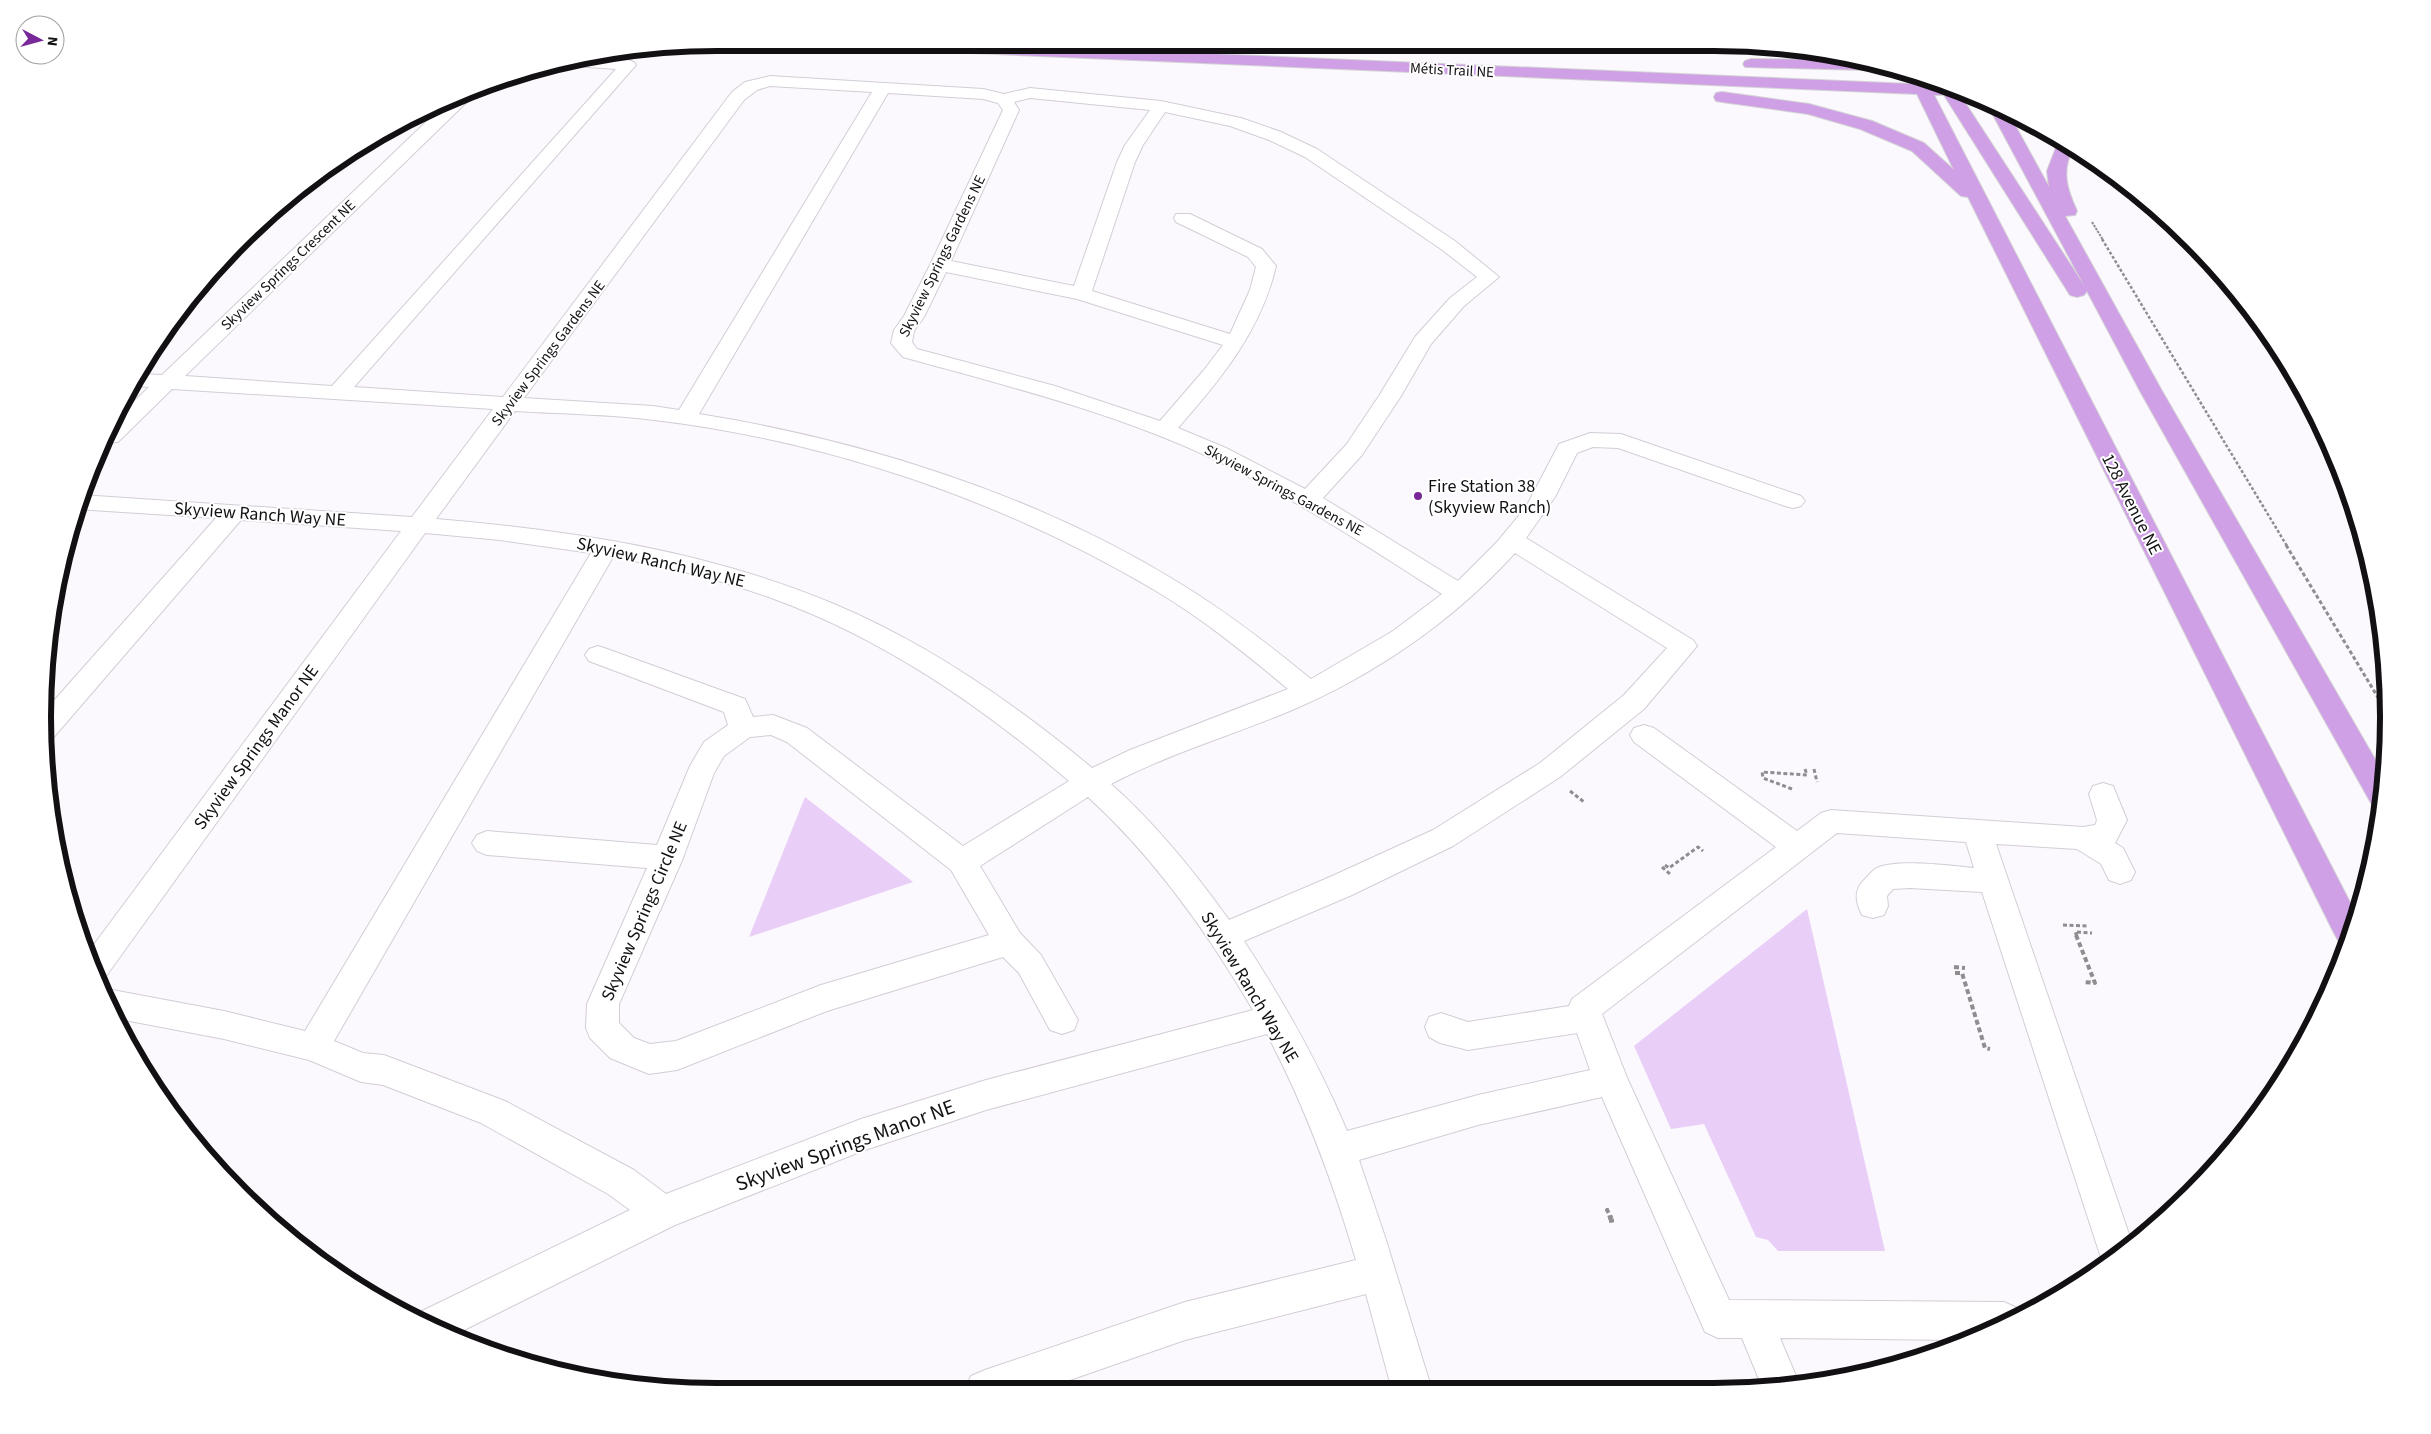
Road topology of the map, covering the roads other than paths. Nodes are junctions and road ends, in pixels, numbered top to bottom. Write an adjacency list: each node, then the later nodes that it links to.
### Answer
1 (1034, 51): 6 (main road, Métis Trail NE)
2 (595, 63): 25 (street)
3 (1737, 64): 5 (main road)
4 (1718, 65): 6 (main road)
5 (1848, 65)
6 (1404, 68): 7 (main road, Métis Trail NE)
7 (1560, 75): 8 (main road, Métis Trail NE); 17 (main road)
8 (1911, 82)
9 (1920, 85): 17 (main road, 128 Avenue NE)
10 (883, 87): 12 (street, Skyview Springs Gardens NE); 26 (street, Skyview Springs Gardens NE); 27 (street)
11 (1953, 96): 24 (main road)
12 (1004, 100): 13 (street); 19 (street, Skyview Springs Gardens NE)
13 (1161, 106): 20 (street); 30 (street)
14 (452, 107): 23 (street, Skyview Springs Crescent NE)
15 (2003, 118): 24 (main road)
16 (2063, 150): 24 (main road)
17 (1984, 212): 55 (main road, 128 Avenue NE)
18 (1183, 218): 21 (street)
19 (940, 264): 20 (street); 29 (street, Skyview Springs Gardens NE)
20 (1081, 294): 21 (street)
21 (1234, 342): 29 (street)
22 (142, 380): 23 (street)
23 (166, 382): 25 (street); 28 (street, Skyview Springs Crescent NE)
24 (2150, 391): 44 (main road)
25 (338, 392): 26 (street)
26 (511, 403): 27 (street); 34 (street, Skyview Springs Gardens NE)
27 (686, 417): 39 (street)
28 (117, 429)
29 (1164, 430): 30 (street, Skyview Springs Gardens NE)
30 (1308, 500): 37 (street, Skyview Springs Gardens NE)
31 (1792, 501): 35 (street)
32 (87, 503): 33 (street, Skyview Ranch Way NE)
33 (236, 512): 34 (street, Skyview Ranch Way NE); 40 (street)
34 (419, 525): 36 (street, Skyview Ranch Way NE); 58 (street, Skyview Springs Manor NE)
35 (1512, 540): 37 (street); 56 (street)
36 (606, 548): 43 (street, Skyview Ranch Way NE); 64 (street)
37 (1459, 593): 39 (street)
38 (598, 655): 41 (street)
39 (1308, 692): 43 (street)
40 (51, 723)
41 (743, 728): 50 (street, Skyview Springs Circle NE); 51 (street)
42 (1644, 735): 49 (street)
43 (1091, 783): 51 (street); 56 (street, Skyview Ranch Way NE)
44 (2376, 786)
45 (2103, 794): 47 (street)
46 (1977, 831): 47 (street); 49 (street); 53 (street)
47 (2083, 838): 52 (street)
48 (487, 843): 50 (street)
49 (1797, 846): 60 (street)
50 (668, 858): 57 (street, Skyview Springs Circle NE)
51 (962, 862): 57 (street)
52 (2120, 872)
53 (1994, 881): 54 (street); 68 (street)
54 (1873, 906)
55 (2346, 925)
56 (1224, 936): 61 (street, Skyview Ranch Way NE)
57 (1009, 942): 62 (street)
58 (99, 962)
59 (117, 1005): 64 (street)
60 (1587, 1017): 63 (street); 65 (street)
61 (1274, 1018): 66 (street, Skyview Ranch Way NE); 67 (street, Skyview Springs Manor NE)
62 (1062, 1020)
63 (1441, 1027)
64 (313, 1046): 67 (street)
65 (1611, 1080): 66 (street); 70 (street)
66 (1338, 1150): 69 (street, Skyview Ranch Way NE)
67 (662, 1213): 72 (street, Skyview Springs Manor NE)
68 (2116, 1247)
69 (1378, 1273): 74 (street); 75 (street, Skyview Ranch Way NE)
70 (1753, 1319): 71 (street); 73 (street)
71 (1993, 1321)
72 (440, 1322)
73 (1778, 1379)
74 (1005, 1383)
75 (1410, 1383)

